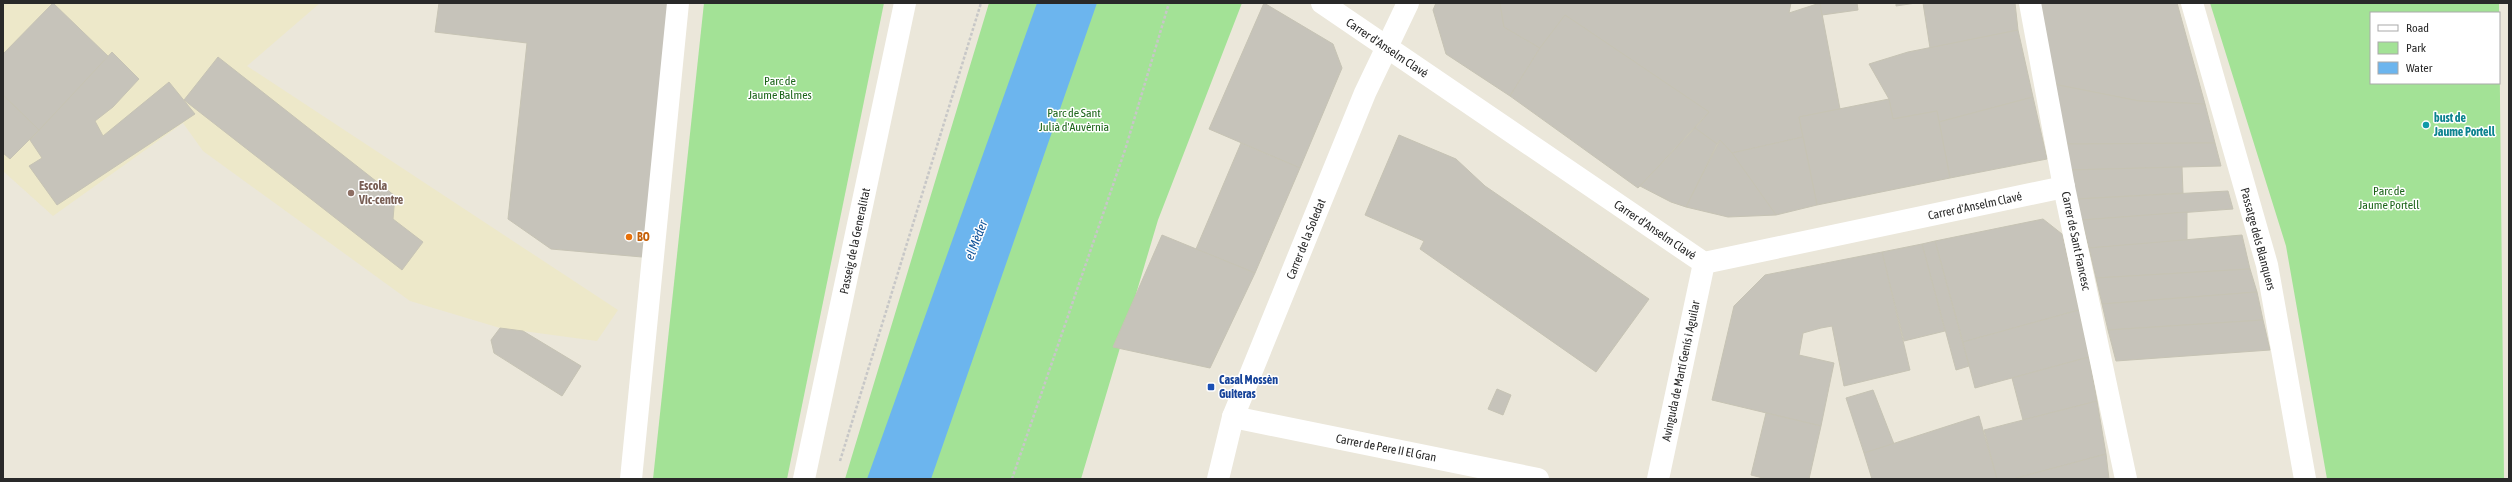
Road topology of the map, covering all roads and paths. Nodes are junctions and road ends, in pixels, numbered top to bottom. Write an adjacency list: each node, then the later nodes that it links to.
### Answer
1 (678, 3): 14 (street)
2 (905, 3): 15 (street, Passeig de la Generalitat)
3 (981, 3): 13 (path)
4 (1169, 3): 16 (path)
5 (1322, 3): 9 (street, Carrer d'Anselm Clavé)
6 (1408, 3): 9 (street, Carrer de la Soledat)
7 (2030, 3): 10 (street, Carrer de Sant Francesc)
8 (2192, 3): 21 (street, Passatge dels Blanquers)
9 (1387, 48): 11 (street, Carrer d'Anselm Clavé); 12 (street, Carrer de la Soledat)
10 (2064, 187): 11 (street, Carrer d'Anselm Clavé); 20 (street, Carrer de Sant Francesc)
11 (1704, 263): 19 (street, Avinguda de Martí Genís i Aguilar)
12 (1233, 417): 17 (street, Carrer de la Soledat); 18 (street, Carrer de Pere II El Gran)
13 (839, 464)
14 (631, 479)
15 (804, 479)
16 (1012, 479)
17 (1218, 479)
18 (1538, 479)
19 (1658, 479)
20 (2126, 479)
21 (2305, 479)

